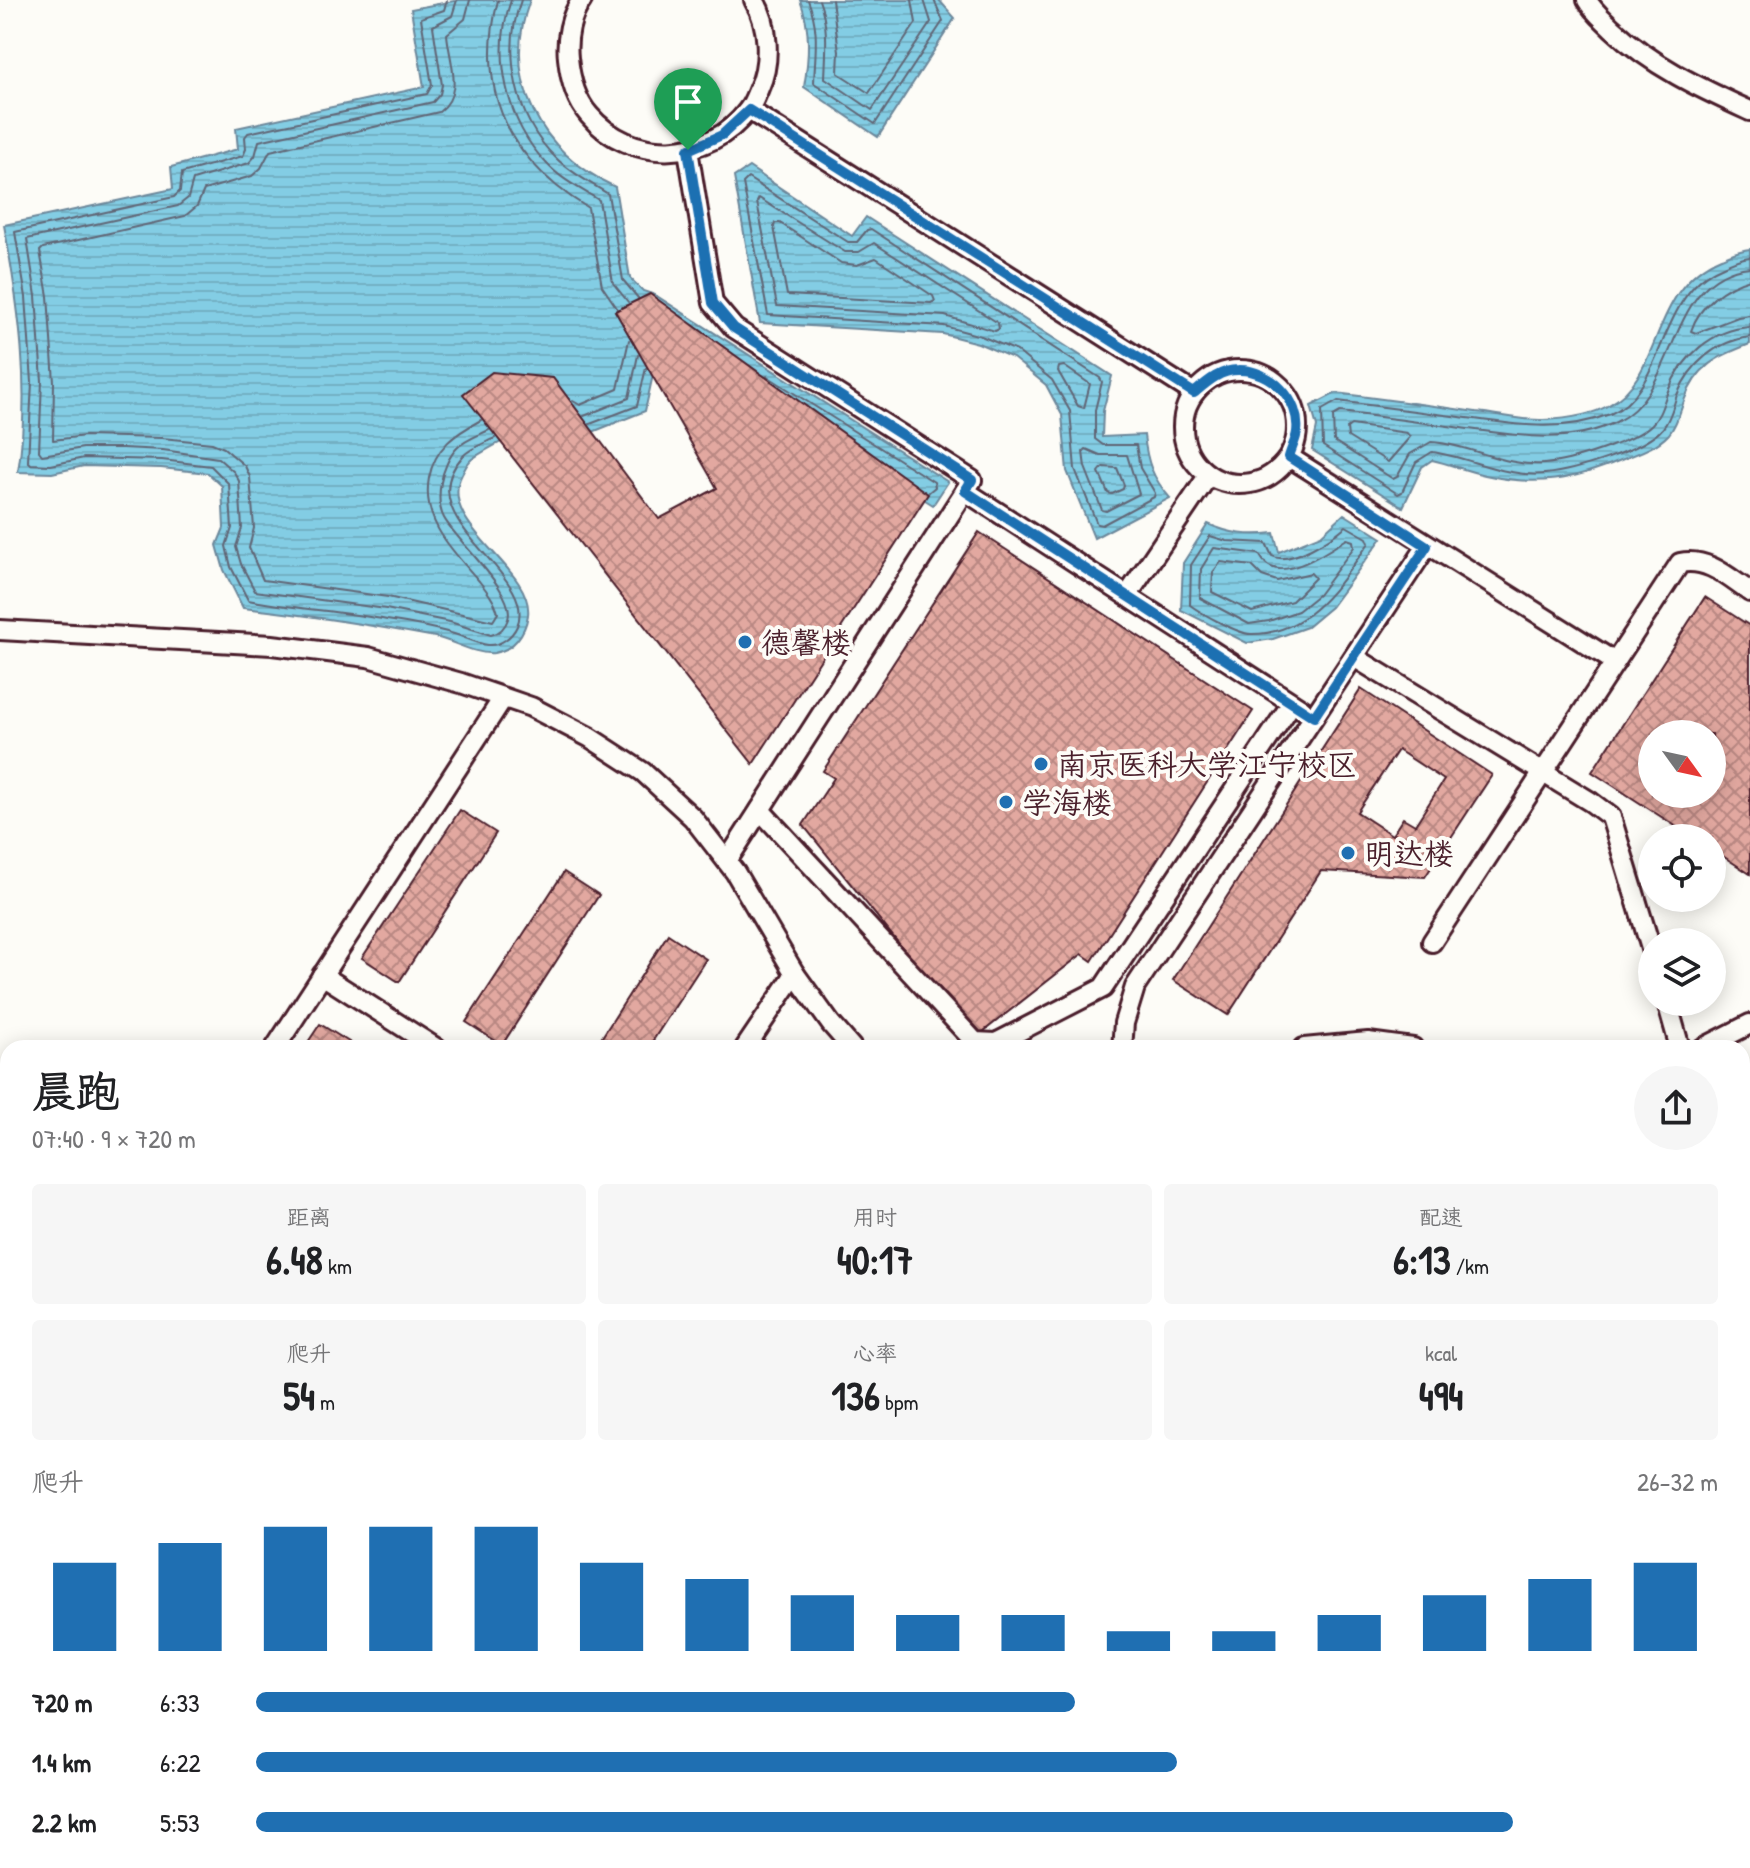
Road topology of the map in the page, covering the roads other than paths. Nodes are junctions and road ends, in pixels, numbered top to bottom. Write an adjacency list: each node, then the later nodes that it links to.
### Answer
1 (582, 0): 6 (street)
2 (754, 0): 4 (street)
3 (1587, 0): 5 (street)
4 (749, 110): 6 (street); 7 (street)
5 (1750, 111)
6 (688, 150): 10 (street)
7 (1194, 393): 8 (street); 9 (street)
8 (1289, 457): 9 (street); 11 (street)
9 (1208, 476): 13 (street)
10 (965, 491): 13 (street); 21 (street)
11 (1427, 546): 15 (street); 16 (street)
12 (1750, 592): 16 (street)
13 (1127, 596): 18 (street)
14 (0, 630): 17 (street)
15 (1354, 657): 19 (street); 20 (street)
16 (1615, 662): 20 (street)
17 (503, 698): 22 (street); 26 (street)
18 (1292, 703): 19 (street); 34 (street)
19 (1314, 717): 35 (street)
20 (1542, 773): 23 (street); 24 (street)
21 (760, 810): 22 (street); 33 (street)
22 (727, 861): 25 (street)
23 (1645, 928)
24 (1432, 942)
25 (795, 974): 31 (street); 32 (street)
26 (322, 975): 29 (street); 30 (street)
27 (1671, 1016): 36 (street)
28 (1750, 1024): 37 (street)
29 (280, 1040)
30 (424, 1040)
31 (750, 1040)
32 (845, 1040)
33 (973, 1040)
34 (1002, 1040)
35 (1123, 1040)
36 (1678, 1040)
37 (1719, 1040)

